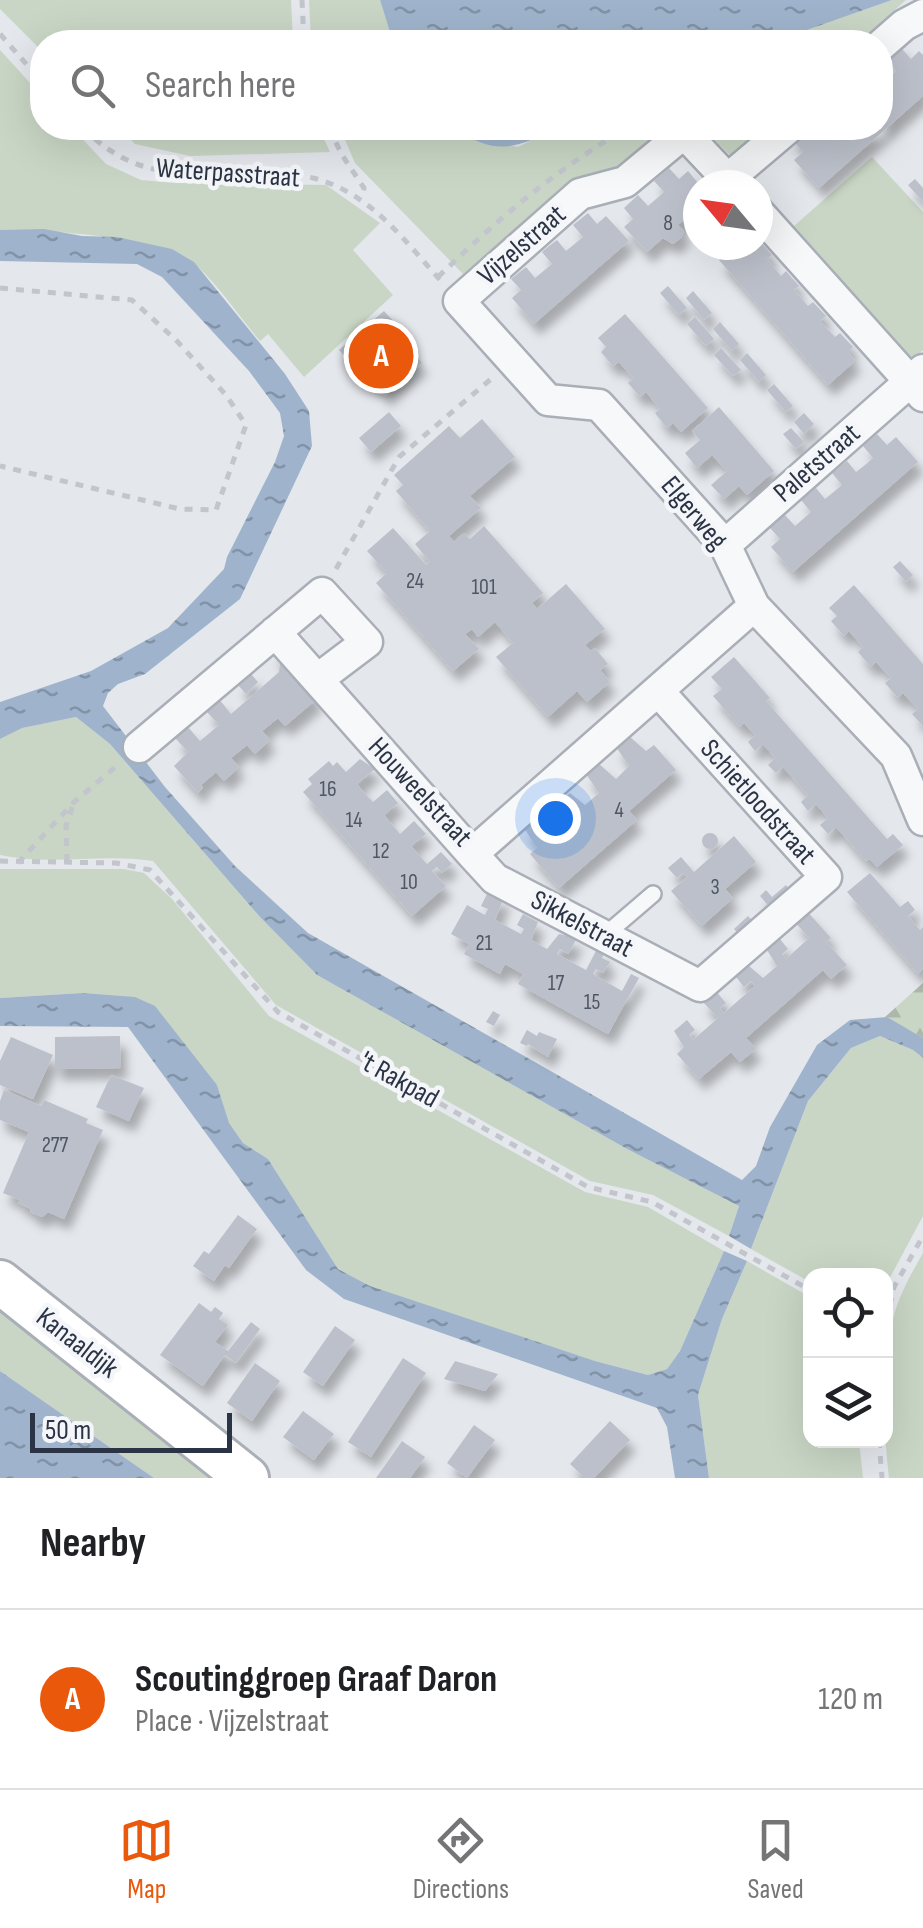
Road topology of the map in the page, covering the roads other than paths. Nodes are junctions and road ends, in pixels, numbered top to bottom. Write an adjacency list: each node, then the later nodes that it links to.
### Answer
1 (923, 14): 2 (street)
2 (893, 36)
3 (676, 140): 9 (street, Vijzelstraat)
4 (691, 140): 6 (street, Vijzelstraat)
5 (775, 140): 7 (street, Vijzelstraat)
6 (719, 170)
7 (744, 170)
8 (773, 228): 10 (street)
9 (459, 301): 11 (street, Elgerweg)
10 (919, 382): 11 (street, Paletstraat)
11 (725, 544): 12 (street, Elgerweg)
12 (754, 606): 15 (street, Houweelstraat); 17 (street, Elgerweg)
13 (275, 632): 14 (street, Houweelstraat); 14 (street); 16 (street)
14 (318, 679): 18 (street, Houweelstraat)
15 (659, 692): 18 (street, Houweelstraat); 21 (street, Schietloodstraat)
16 (139, 747)
17 (923, 820)
18 (472, 854): 20 (street, Sikkelstraat)
19 (652, 894): 20 (lane)
20 (604, 936): 21 (street, Sikkelstraat)
21 (700, 986)
22 (0, 1282): 23 (street, Kanaaldijk)
23 (248, 1478)

